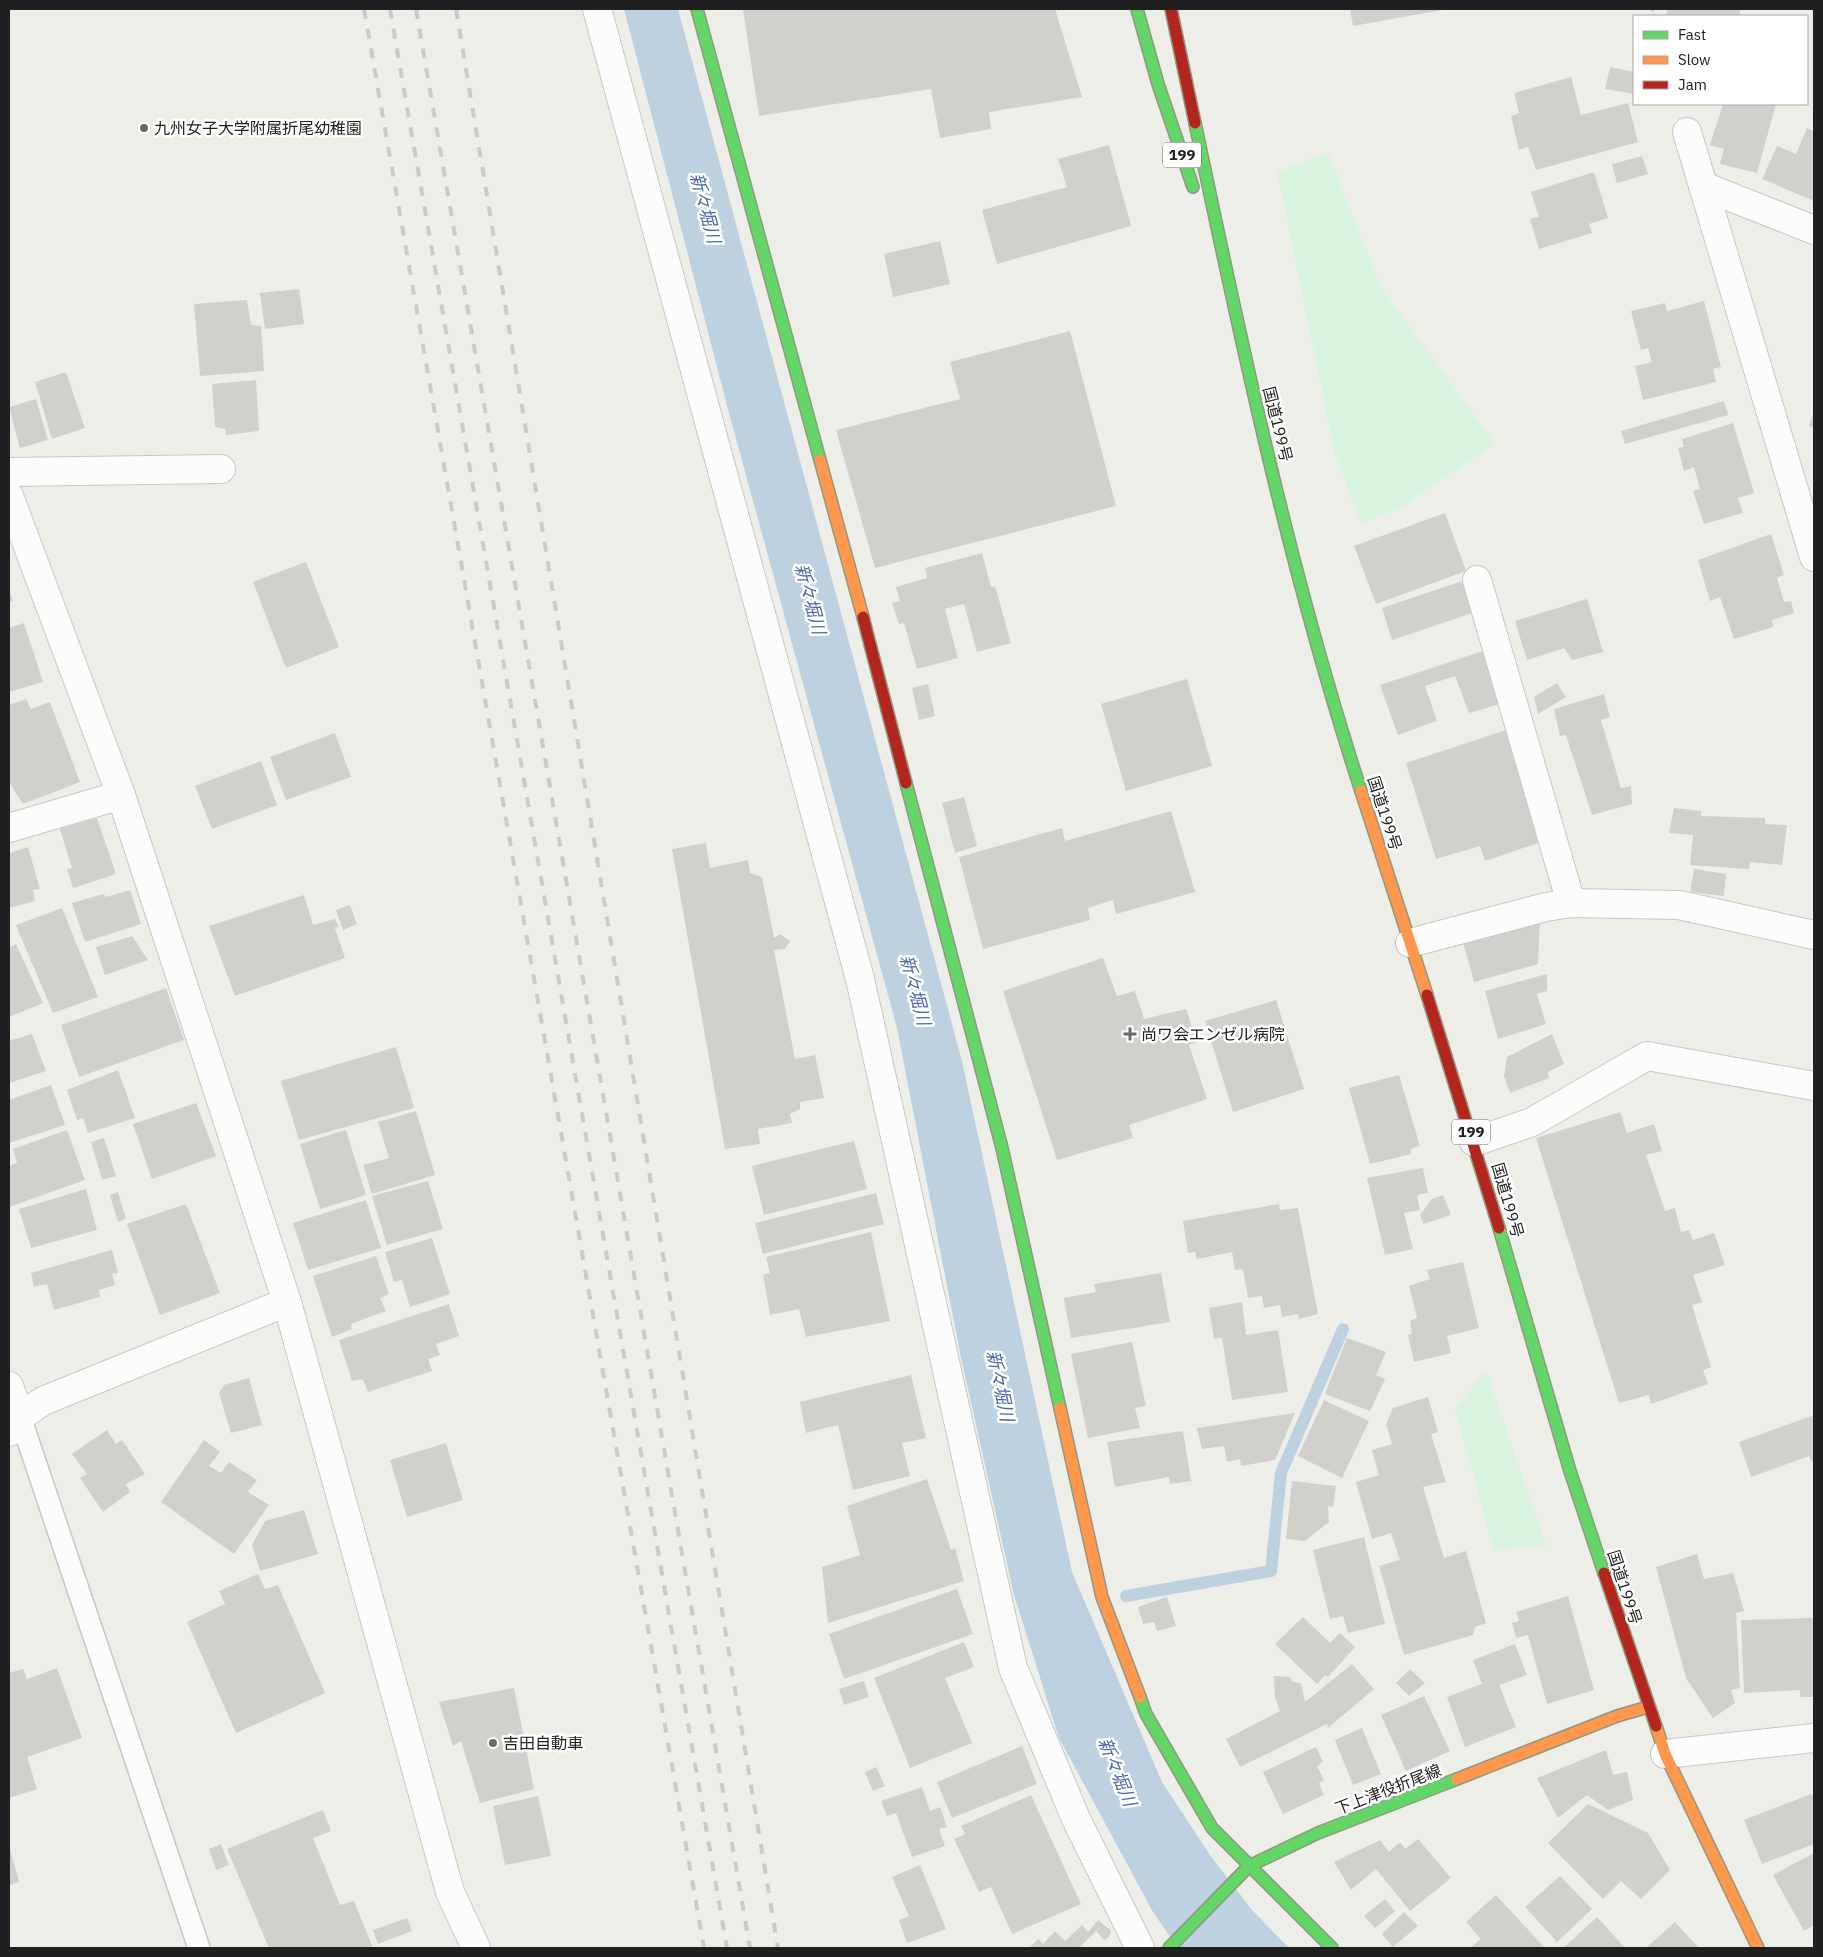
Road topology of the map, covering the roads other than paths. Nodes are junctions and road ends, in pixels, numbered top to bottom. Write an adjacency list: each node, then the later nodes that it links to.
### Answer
1 (597, 9): 30 (street)
2 (697, 9): 27 (main road)
3 (1137, 9): 8 (main road, 国道199号 / 199)
4 (1171, 9): 8 (main road, 国道199号 / 199)
5 (1687, 132): 6 (street)
6 (1703, 186): 7 (street); 12 (street)
7 (1814, 230)
8 (1232, 300): 18 (main road, 国道199号 / 199)
9 (221, 469): 10 (street)
10 (9, 472)
11 (9, 496): 14 (street)
12 (1814, 557)
13 (1476, 580): 16 (street)
14 (121, 795): 15 (street); 21 (street)
15 (9, 828)
16 (1571, 903): 17 (street); 18 (street)
17 (1814, 935)
18 (1410, 944): 20 (main road, 国道199号 / 199)
19 (1814, 1086): 20 (street)
20 (1474, 1142): 24 (main road, 国道199号 / 199)
21 (287, 1302): 23 (street); 29 (street)
22 (9, 1386): 23 (street)
23 (14, 1425): 28 (lane)
24 (1648, 1707): 26 (main road, 国道199号 / 199); 27 (main road, 下上津役折尾線)
25 (1814, 1738): 26 (street)
26 (1665, 1754): 33 (main road, 国道199号 / 199)
27 (1249, 1866): 31 (main road, 下上津役折尾線); 32 (main road)
28 (199, 1948)
29 (476, 1948)
30 (1140, 1948)
31 (1169, 1948)
32 (1332, 1948)
33 (1758, 1948)

